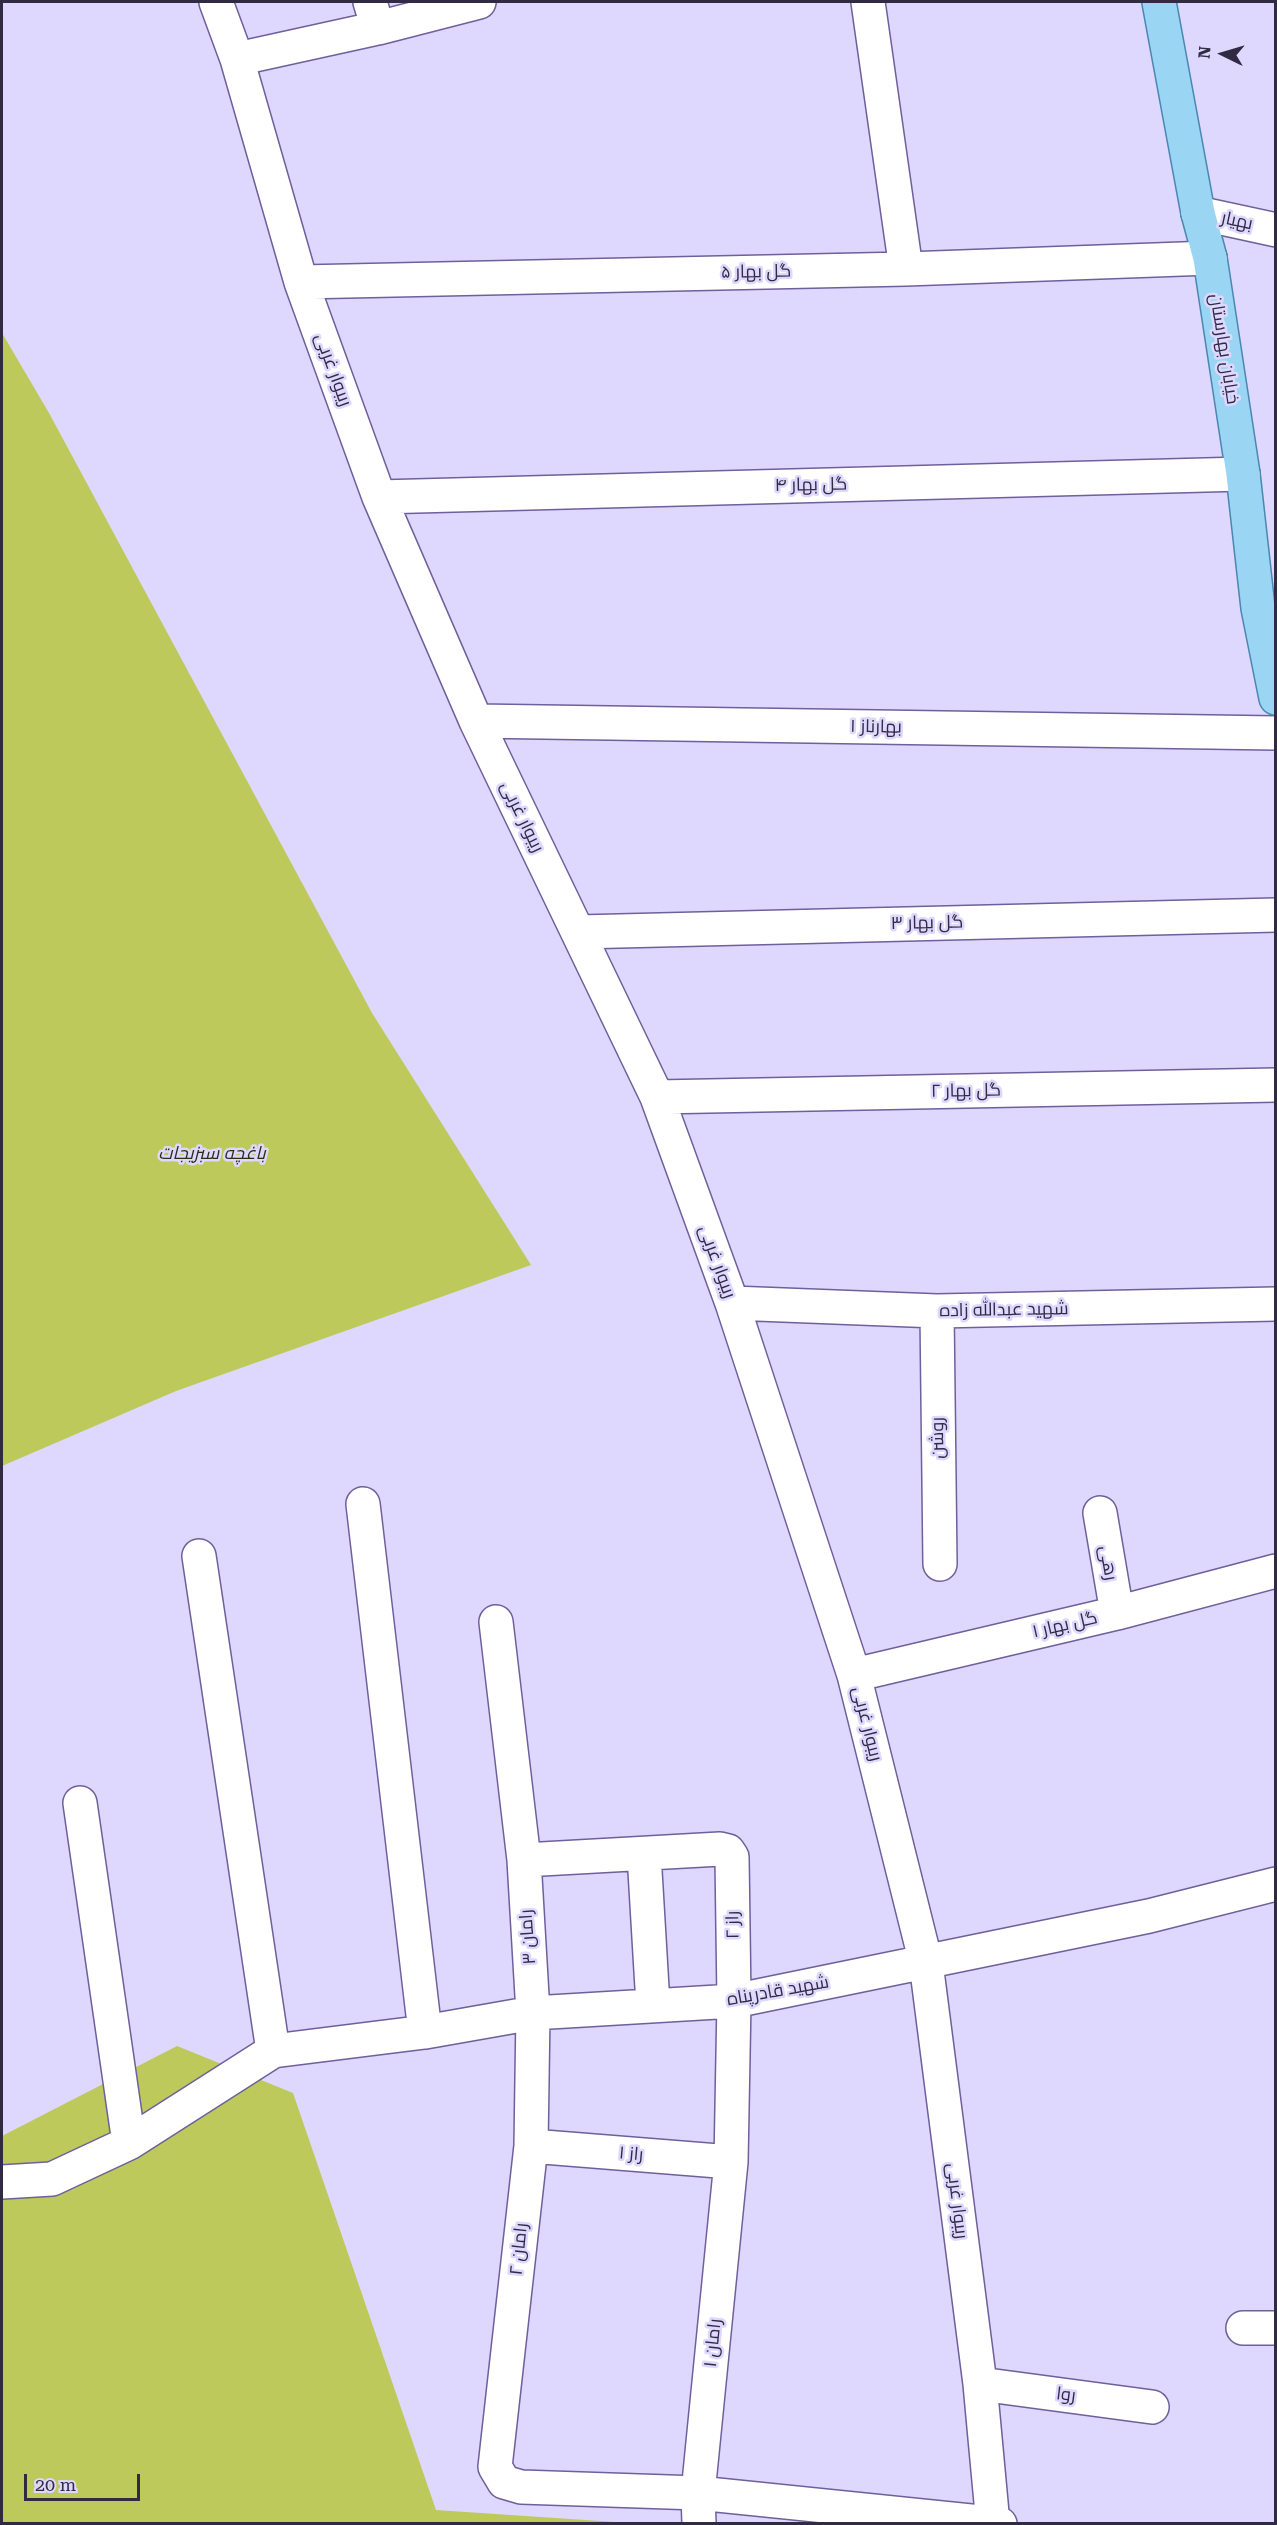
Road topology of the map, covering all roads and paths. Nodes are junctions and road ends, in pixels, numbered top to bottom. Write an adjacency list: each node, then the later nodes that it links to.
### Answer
1 (216, 2): 6 (street, ریبوار غربی)
2 (479, 2): 5 (street)
3 (868, 2): 10 (street)
4 (1159, 2): 7 (main road, خیابان بهارستان)
5 (374, 15): 6 (street)
6 (237, 59): 11 (street, ریبوار غربی)
7 (1198, 213): 8 (street, بهیار); 9 (main road, خیابان بهارستان)
8 (1275, 230)
9 (1210, 258): 10 (street, گل بهار ۵); 12 (main road, خیابان بهارستان)
10 (906, 268): 11 (street, گل بهار ۵)
11 (302, 282): 13 (street, ریبوار غربی)
12 (1243, 474): 13 (street, گل بهار ۴); 14 (main road, خیابان بهارستان)
13 (379, 496): 15 (street, ریبوار غربی)
14 (1275, 698)
15 (476, 721): 16 (street, بهارناز ۱); 18 (street, ریبوار غربی)
16 (1275, 733)
17 (1275, 915): 18 (street, گل بهار ۳)
18 (578, 932): 20 (street, ریبوار غربی)
19 (1275, 1085): 20 (street, گل بهار ۲)
20 (657, 1097): 21 (street, ریبوار غربی)
21 (732, 1303): 23 (street, شهید عبدالله زاده); 31 (street, ریبوار غربی)
22 (1275, 1304): 23 (street, شهید عبدالله زاده)
23 (937, 1311): 27 (street, روشن)
24 (363, 1504): 40 (street)
25 (1100, 1513): 29 (street, رهی)
26 (199, 1556): 41 (street)
27 (940, 1564)
28 (1275, 1571): 29 (street, گل بهار ۱)
29 (1117, 1613): 31 (street, گل بهار ۱)
30 (496, 1622): 34 (street, رامان ۳)
31 (854, 1675): 36 (street, ریبوار غربی)
32 (80, 1803): 42 (street)
33 (644, 1854): 34 (street); 37 (street, راز ۲); 38 (street)
34 (524, 1860): 39 (street, رامان ۳)
35 (1275, 1884): 36 (street, شهید قادرپناه)
36 (926, 1963): 37 (street, شهید قادرپناه); 48 (street, ریبوار غربی)
37 (734, 2001): 38 (street, شهید قادرپناه); 44 (street, راز ۲)
38 (653, 2005): 39 (street, شهید قادرپناه)
39 (533, 2013): 40 (street, شهید قادرپناه); 43 (street, رامان ۲)
40 (425, 2032): 41 (street, شهید قادرپناه)
41 (273, 2051): 42 (street)
42 (129, 2143): 45 (street)
43 (531, 2146): 44 (street, راز ۱); 50 (street, رامان ۲)
44 (731, 2162): 50 (street, رامان ۱)
45 (2, 2182)
46 (1243, 2328): 47 (street)
47 (1275, 2328)
48 (980, 2384): 49 (street, روا); 51 (street, ریبوار غربی)
49 (1152, 2407)
50 (698, 2508): 51 (street)
51 (996, 2523)

